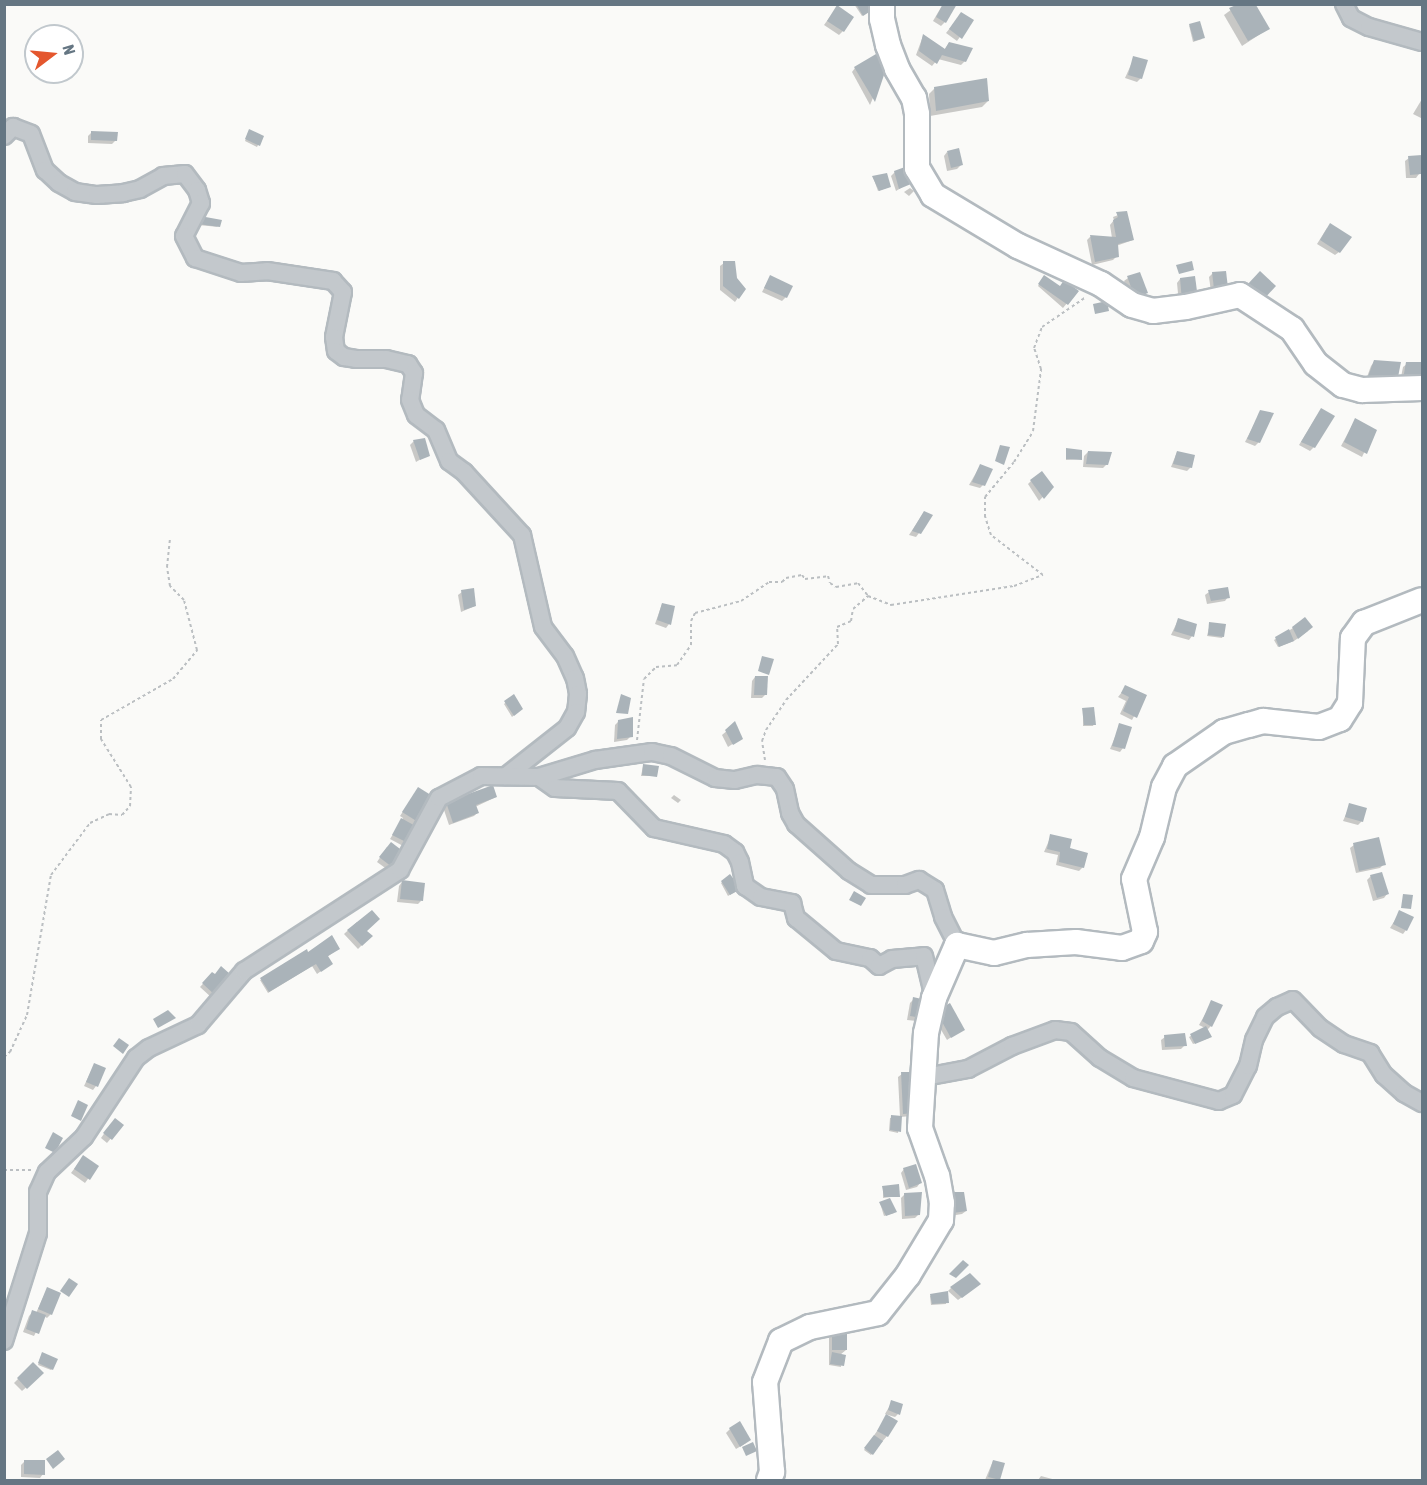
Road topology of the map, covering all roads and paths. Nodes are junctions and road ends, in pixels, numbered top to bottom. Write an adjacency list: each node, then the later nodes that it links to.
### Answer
1 (882, 4): 5 (main road)
2 (1344, 4): 3 (street)
3 (1422, 42)
4 (4, 136): 11 (street)
5 (1101, 284): 6 (main road); 8 (path)
6 (1422, 388)
7 (170, 539): 16 (path)
8 (868, 597): 10 (path); 13 (path)
9 (1422, 600): 14 (main road)
10 (637, 745)
11 (506, 776): 12 (street); 20 (street)
12 (539, 777): 13 (street); 15 (street)
13 (777, 777): 14 (street)
14 (957, 945): 15 (main road)
15 (934, 998): 17 (main road)
16 (4, 1057)
17 (925, 1077): 18 (street); 22 (main road)
18 (1422, 1103)
19 (4, 1170): 20 (path)
20 (48, 1172): 21 (street)
21 (4, 1341)
22 (769, 1480)

